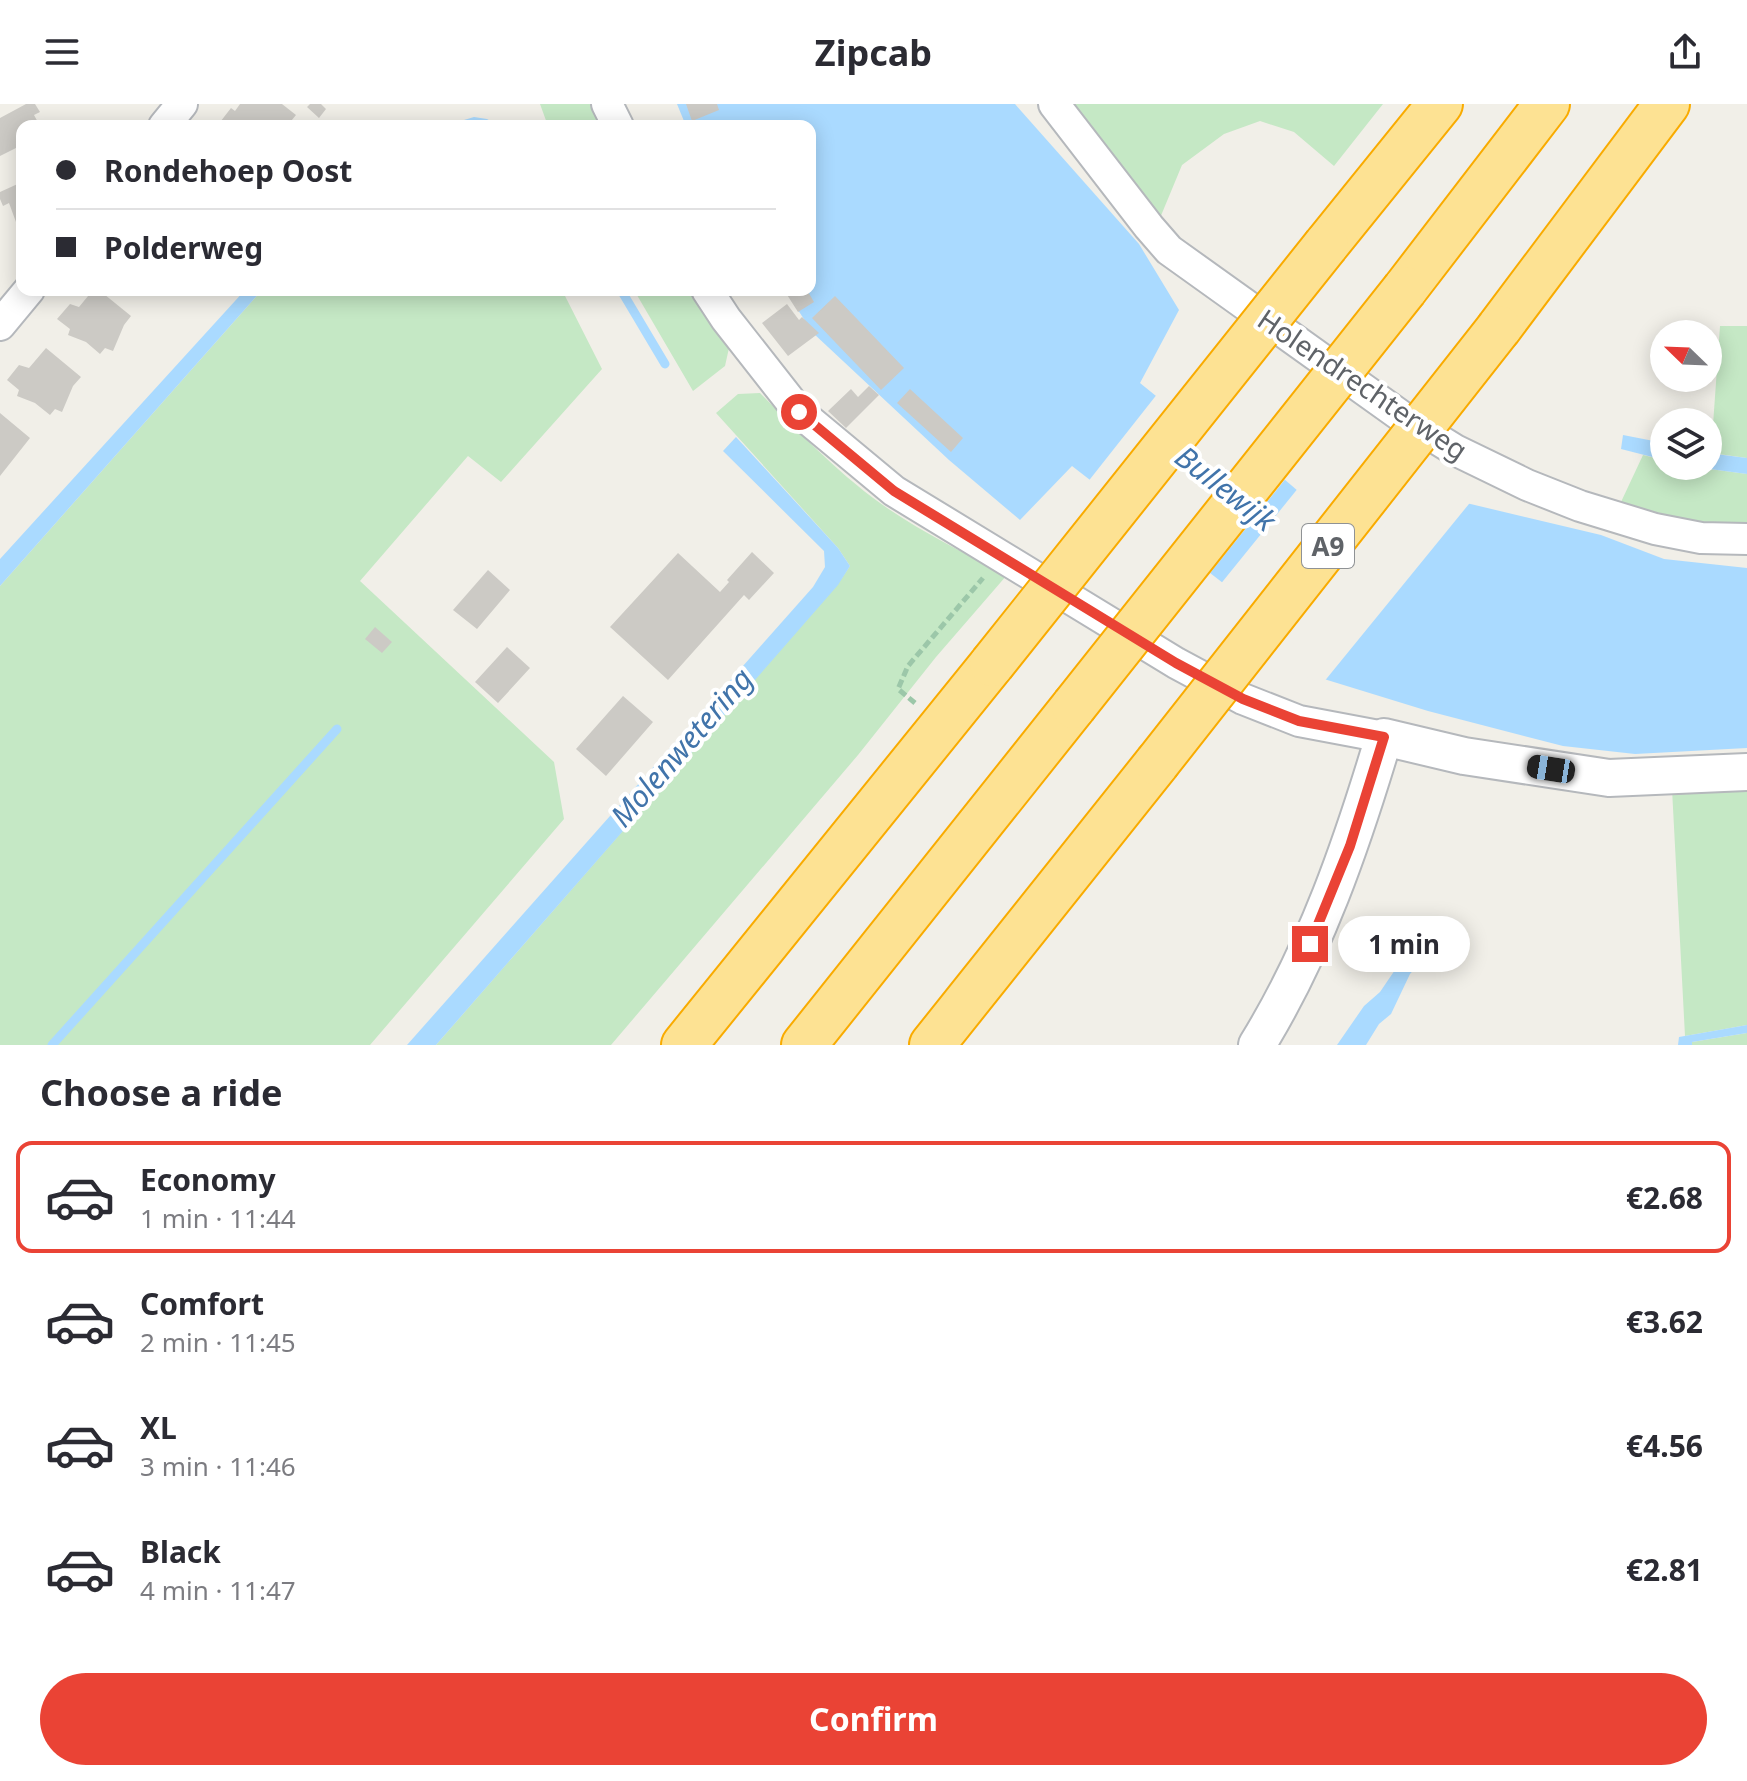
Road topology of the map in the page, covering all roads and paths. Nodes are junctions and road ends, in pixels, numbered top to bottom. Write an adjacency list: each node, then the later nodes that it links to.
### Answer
1 (182, 104): 6 (street)
2 (1054, 104): 10 (street, Holendrechterweg)
3 (1440, 104): 15 (highway, bridge)
4 (1547, 104): 16 (highway, bridge)
5 (1667, 104): 17 (highway, A9, bridge)
6 (169, 120)
7 (24, 296): 9 (street)
8 (711, 296): 13 (street)
9 (0, 325)
10 (1747, 539)
11 (988, 573): 12 (path)
12 (916, 705)
13 (1384, 737): 14 (street); 18 (street)
14 (1747, 772)
15 (684, 1045)
16 (804, 1045)
17 (932, 1045)
18 (1257, 1045)

